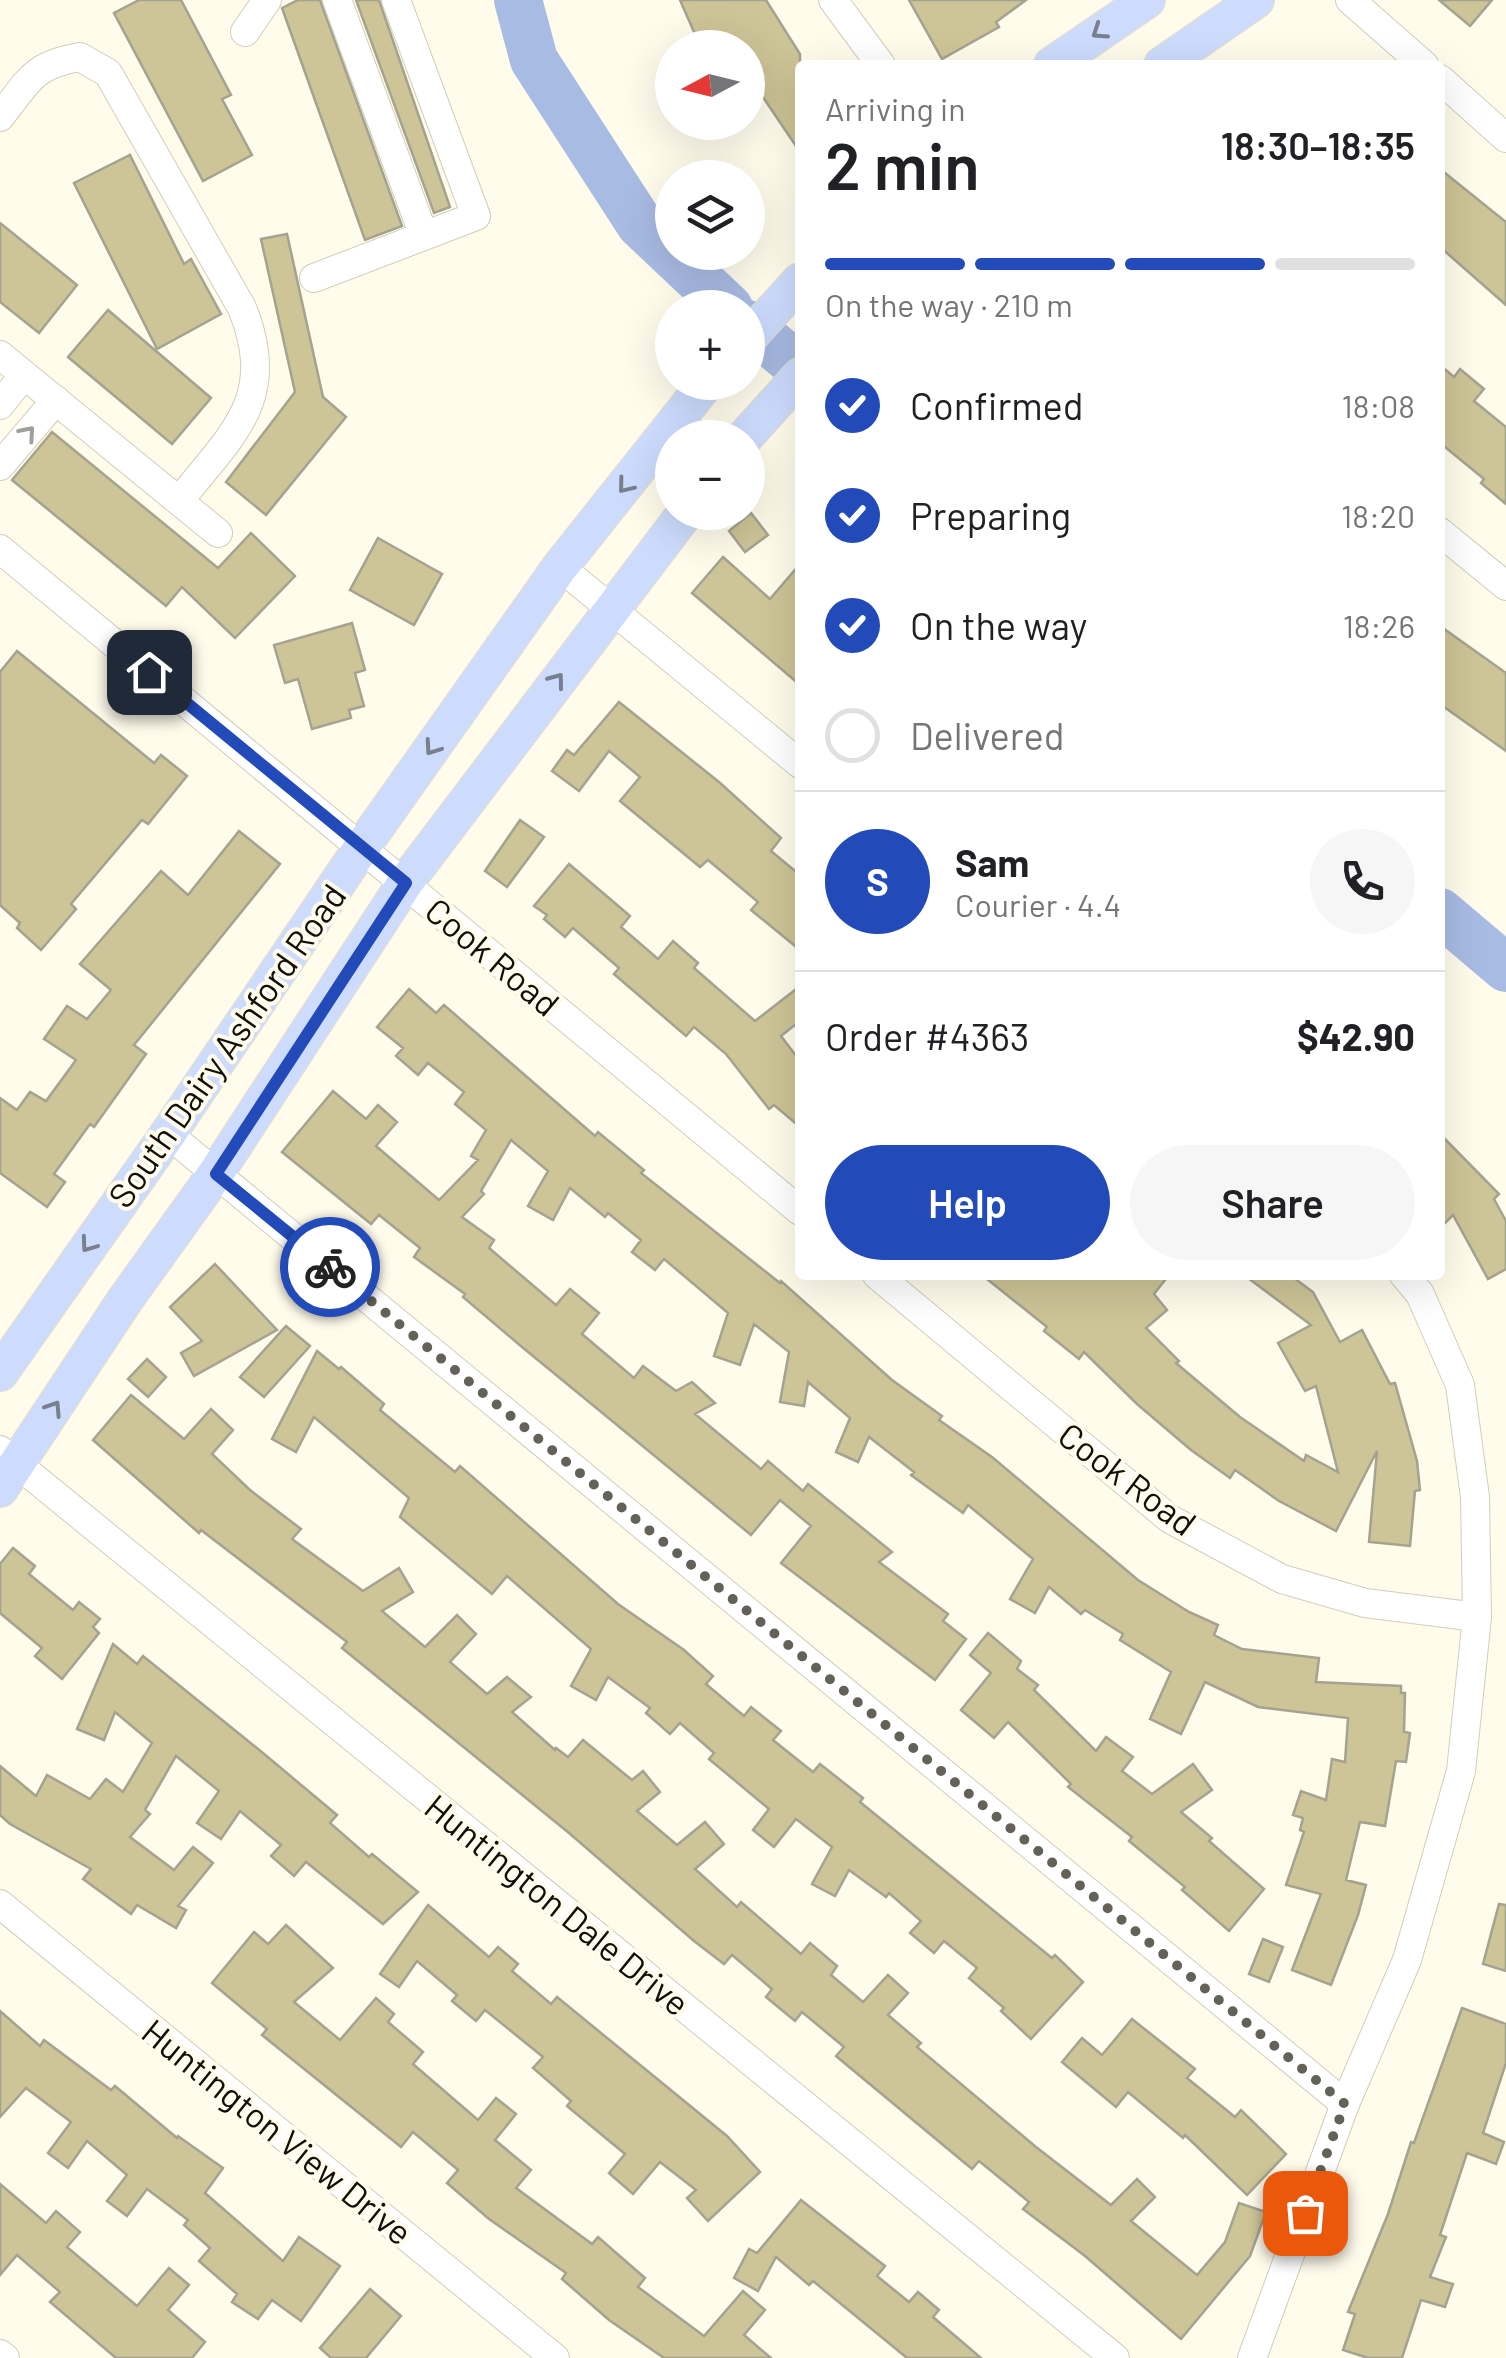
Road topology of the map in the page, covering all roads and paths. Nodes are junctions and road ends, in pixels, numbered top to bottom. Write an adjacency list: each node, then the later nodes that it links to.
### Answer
1 (267, 0): 8 (street)
2 (336, 0): 16 (street)
3 (396, 0): 16 (street)
4 (833, 0): 9 (street)
5 (1147, 0): 10 (main road, one-way to 10)
6 (1256, 0): 11 (main road)
7 (1350, 0): 12 (street)
8 (245, 32)
9 (877, 60)
10 (1059, 60)
11 (1169, 60)
12 (1418, 60)
13 (1445, 83): 15 (street)
14 (0, 117): 28 (street)
15 (1506, 138)
16 (424, 236): 17 (street)
17 (314, 278)
18 (795, 286): 19 (main road)
19 (765, 319)
20 (0, 355): 21 (street)
21 (24, 375): 23 (street); 25 (street)
22 (795, 381): 26 (main road)
23 (56, 400): 27 (street, one-way to 23); 28 (street)
24 (693, 400): 33 (main road, South Dairy Ashford Road, one-way to 33)
25 (0, 405)
26 (759, 420)
27 (0, 466)
28 (179, 501): 30 (street)
29 (672, 530): 35 (main road, South Dairy Ashford Road)
30 (218, 533)
31 (1445, 536): 34 (street)
32 (0, 549): 37 (street, Cook Road)
33 (560, 567): 35 (street); 37 (main road, South Dairy Ashford Road, one-way to 37)
34 (1506, 586)
35 (611, 609): 36 (street); 38 (main road, South Dairy Ashford Road, one-way to 35)
36 (795, 760)
37 (362, 847): 38 (street, Cook Road); 39 (main road, South Dairy Ashford Road)
38 (406, 883): 40 (main road, South Dairy Ashford Road); 41 (street, Cook Road)
39 (168, 1134): 40 (street); 44 (main road, South Dairy Ashford Road, one-way to 44)
40 (216, 1174): 45 (main road, South Dairy Ashford Road, one-way to 40); 48 (street)
41 (795, 1207)
42 (883, 1280): 46 (street, Cook Road)
43 (1408, 1280): 46 (street)
44 (0, 1373)
45 (6, 1468): 50 (street, Huntington Dale Drive)
46 (1477, 1617): 48 (street)
47 (0, 1904): 49 (street, Huntington View Drive)
48 (1345, 2104): 51 (street)
49 (555, 2358)
50 (1115, 2358)
51 (1252, 2358)

